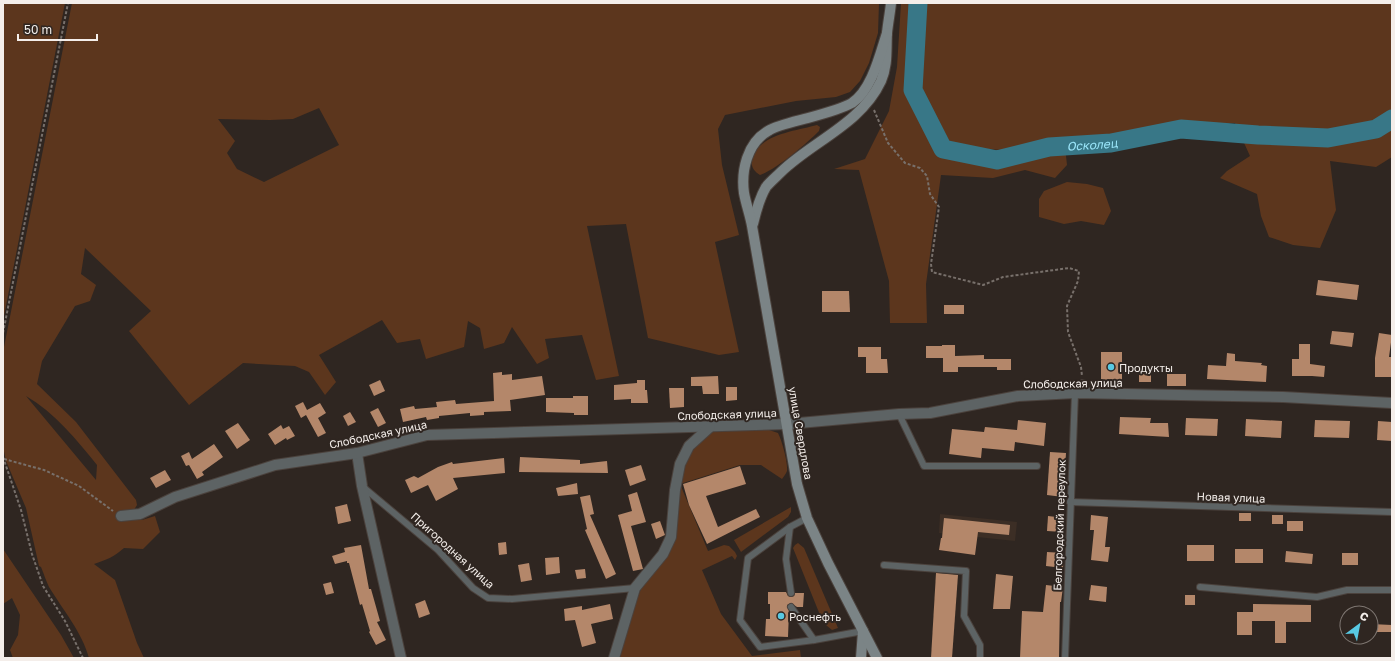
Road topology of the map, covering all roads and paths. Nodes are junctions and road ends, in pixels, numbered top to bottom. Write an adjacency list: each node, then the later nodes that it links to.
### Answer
1 (68, 3): 6 (path)
2 (891, 3): 3 (main road, улица Свердлова)
3 (887, 33): 4 (main road, улица Свердлова); 5 (main road, улица Свердлова)
4 (868, 102): 5 (main road, улица Свердлова); 7 (path)
5 (752, 226): 10 (main road, улица Свердлова)
6 (3, 333)
7 (1081, 390): 8 (street, Слободская улица); 9 (street, Слободская улица); 16 (lane, Белгородский переулок)
8 (1392, 404)
9 (899, 414): 10 (street, Слободская улица); 14 (lane)
10 (788, 424): 11 (street, Слободская улица); 19 (main road, улица Свердлова)
11 (710, 427): 12 (street, Слободская улица); 22 (street)
12 (357, 453): 15 (street); 18 (street, Слободская улица)
13 (3, 458): 18 (path); 29 (path)
14 (1037, 466)
15 (362, 486): 22 (lane, Пригородная улица); 30 (street)
16 (1070, 502): 17 (lane, Новая улица); 36 (lane, Белгородский переулок)
17 (1392, 512)
18 (121, 516)
19 (807, 518): 20 (lane); 27 (main road, улица Свердлова)
20 (790, 527): 25 (lane); 28 (lane)
21 (884, 565): 35 (lane)
22 (635, 588): 31 (street)
23 (1200, 588): 24 (lane)
24 (1392, 590)
25 (791, 593)
26 (791, 607): 28 (lane)
27 (863, 632): 28 (lane); 32 (main road); 33 (main road); 34 (main road)
28 (814, 640)
29 (83, 658)
30 (402, 658)
31 (614, 658)
32 (861, 658)
33 (869, 658)
34 (877, 658)
35 (980, 658)
36 (1065, 658)

